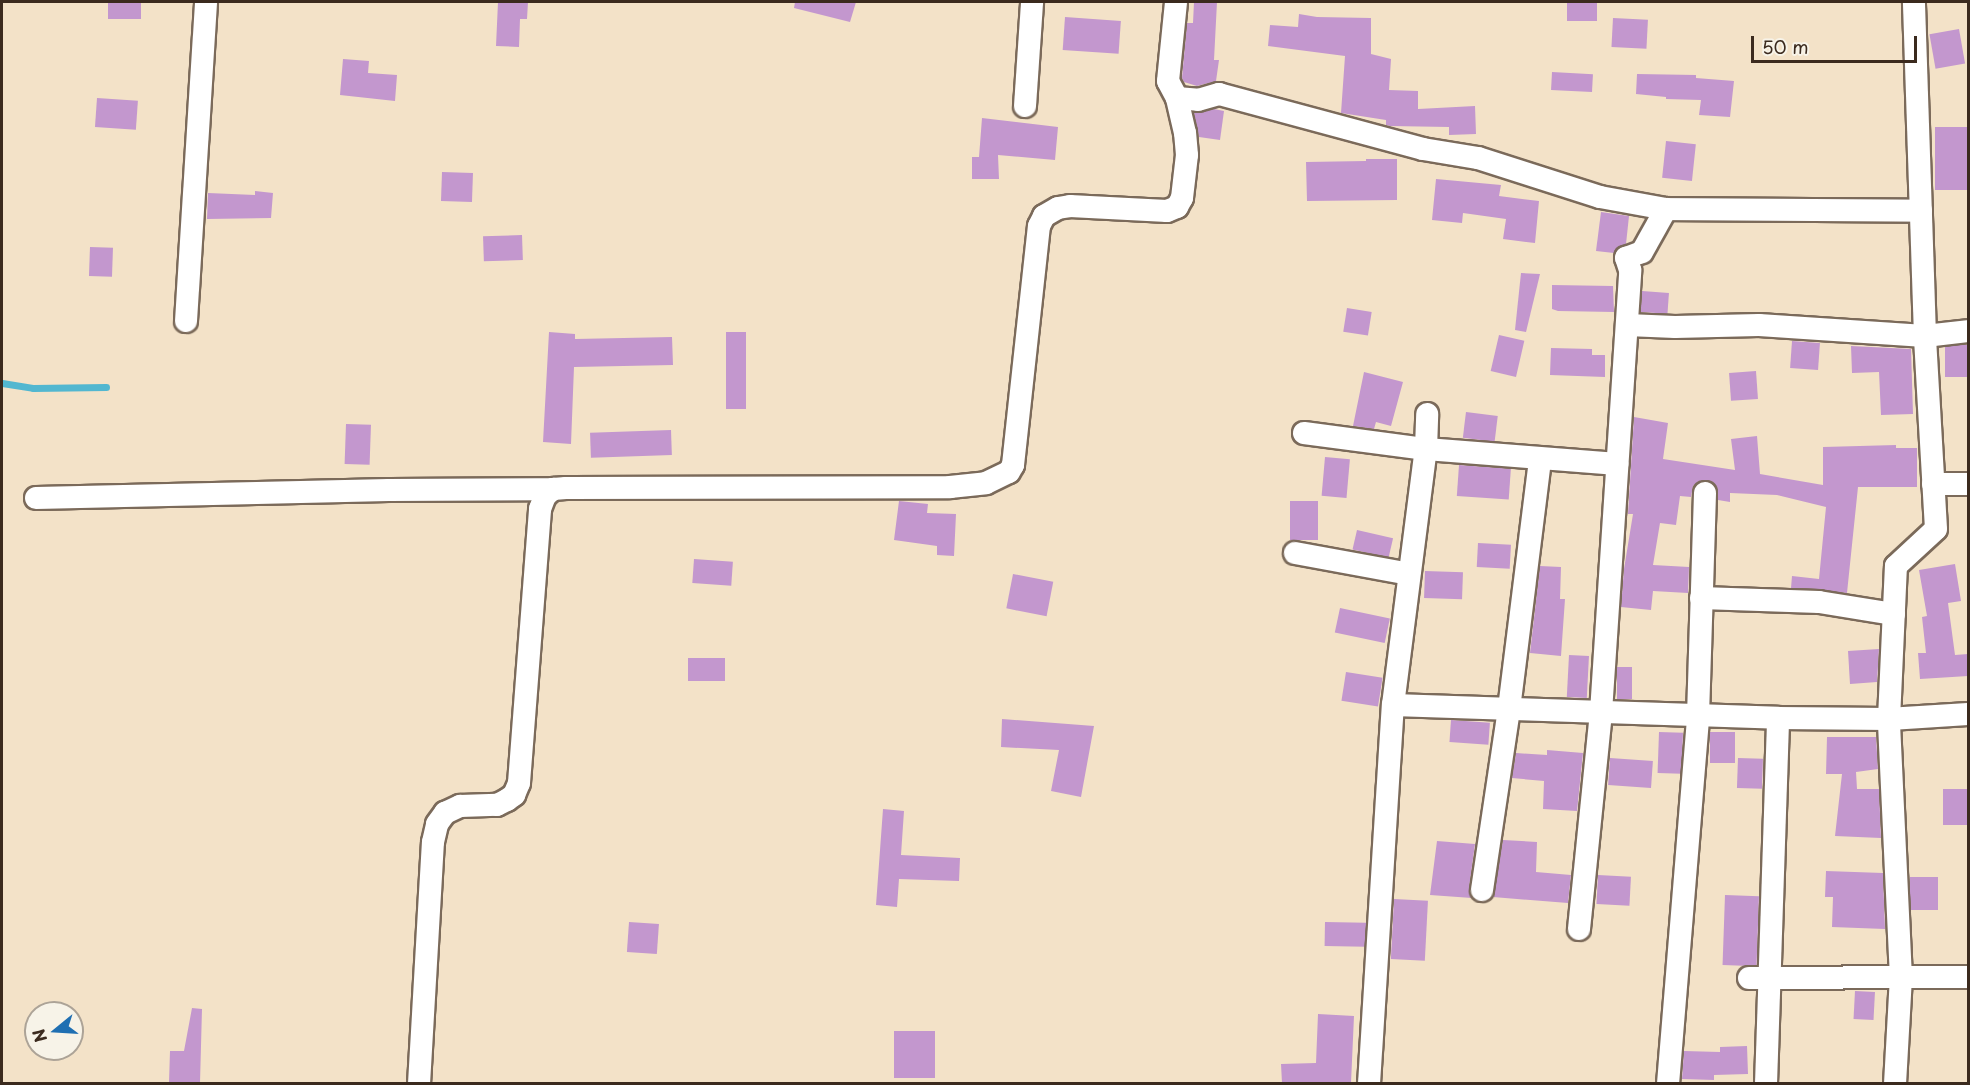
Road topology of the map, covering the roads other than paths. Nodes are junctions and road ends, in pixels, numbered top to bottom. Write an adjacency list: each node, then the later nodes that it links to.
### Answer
1 (206, 2): 9 (street)
2 (1032, 2): 6 (street)
3 (1176, 2): 5 (street)
4 (1914, 2): 8 (street)
5 (1177, 98): 7 (street); 20 (street)
6 (1025, 106)
7 (1666, 209): 8 (street); 10 (street)
8 (1921, 211): 12 (street)
9 (186, 321)
10 (1627, 324): 12 (street); 17 (street)
11 (1968, 331): 12 (street)
12 (1925, 336): 19 (street)
13 (1427, 414): 15 (street)
14 (1304, 433): 15 (street)
15 (1426, 449): 16 (street); 24 (street)
16 (1540, 459): 17 (street); 28 (street)
17 (1617, 464): 29 (street)
18 (1968, 483): 19 (street)
19 (1933, 484): 26 (street)
20 (554, 489): 22 (street); 39 (street)
21 (1705, 493): 25 (street)
22 (36, 498)
23 (1295, 553): 24 (street)
24 (1409, 574): 27 (street)
25 (1701, 598): 26 (street); 31 (street)
26 (1894, 614): 33 (street)
27 (1393, 705): 28 (street); 40 (street)
28 (1509, 709): 29 (street); 34 (street)
29 (1601, 712): 31 (street); 35 (street)
30 (1968, 714): 33 (street)
31 (1698, 716): 32 (street); 41 (street)
32 (1778, 718): 33 (street); 37 (street)
33 (1889, 719): 38 (street)
34 (1482, 890)
35 (1580, 929)
36 (1968, 977): 38 (street)
37 (1760, 978): 38 (street); 42 (street)
38 (1901, 978): 43 (street)
39 (419, 1083)
40 (1369, 1083)
41 (1668, 1083)
42 (1766, 1083)
43 (1895, 1083)

